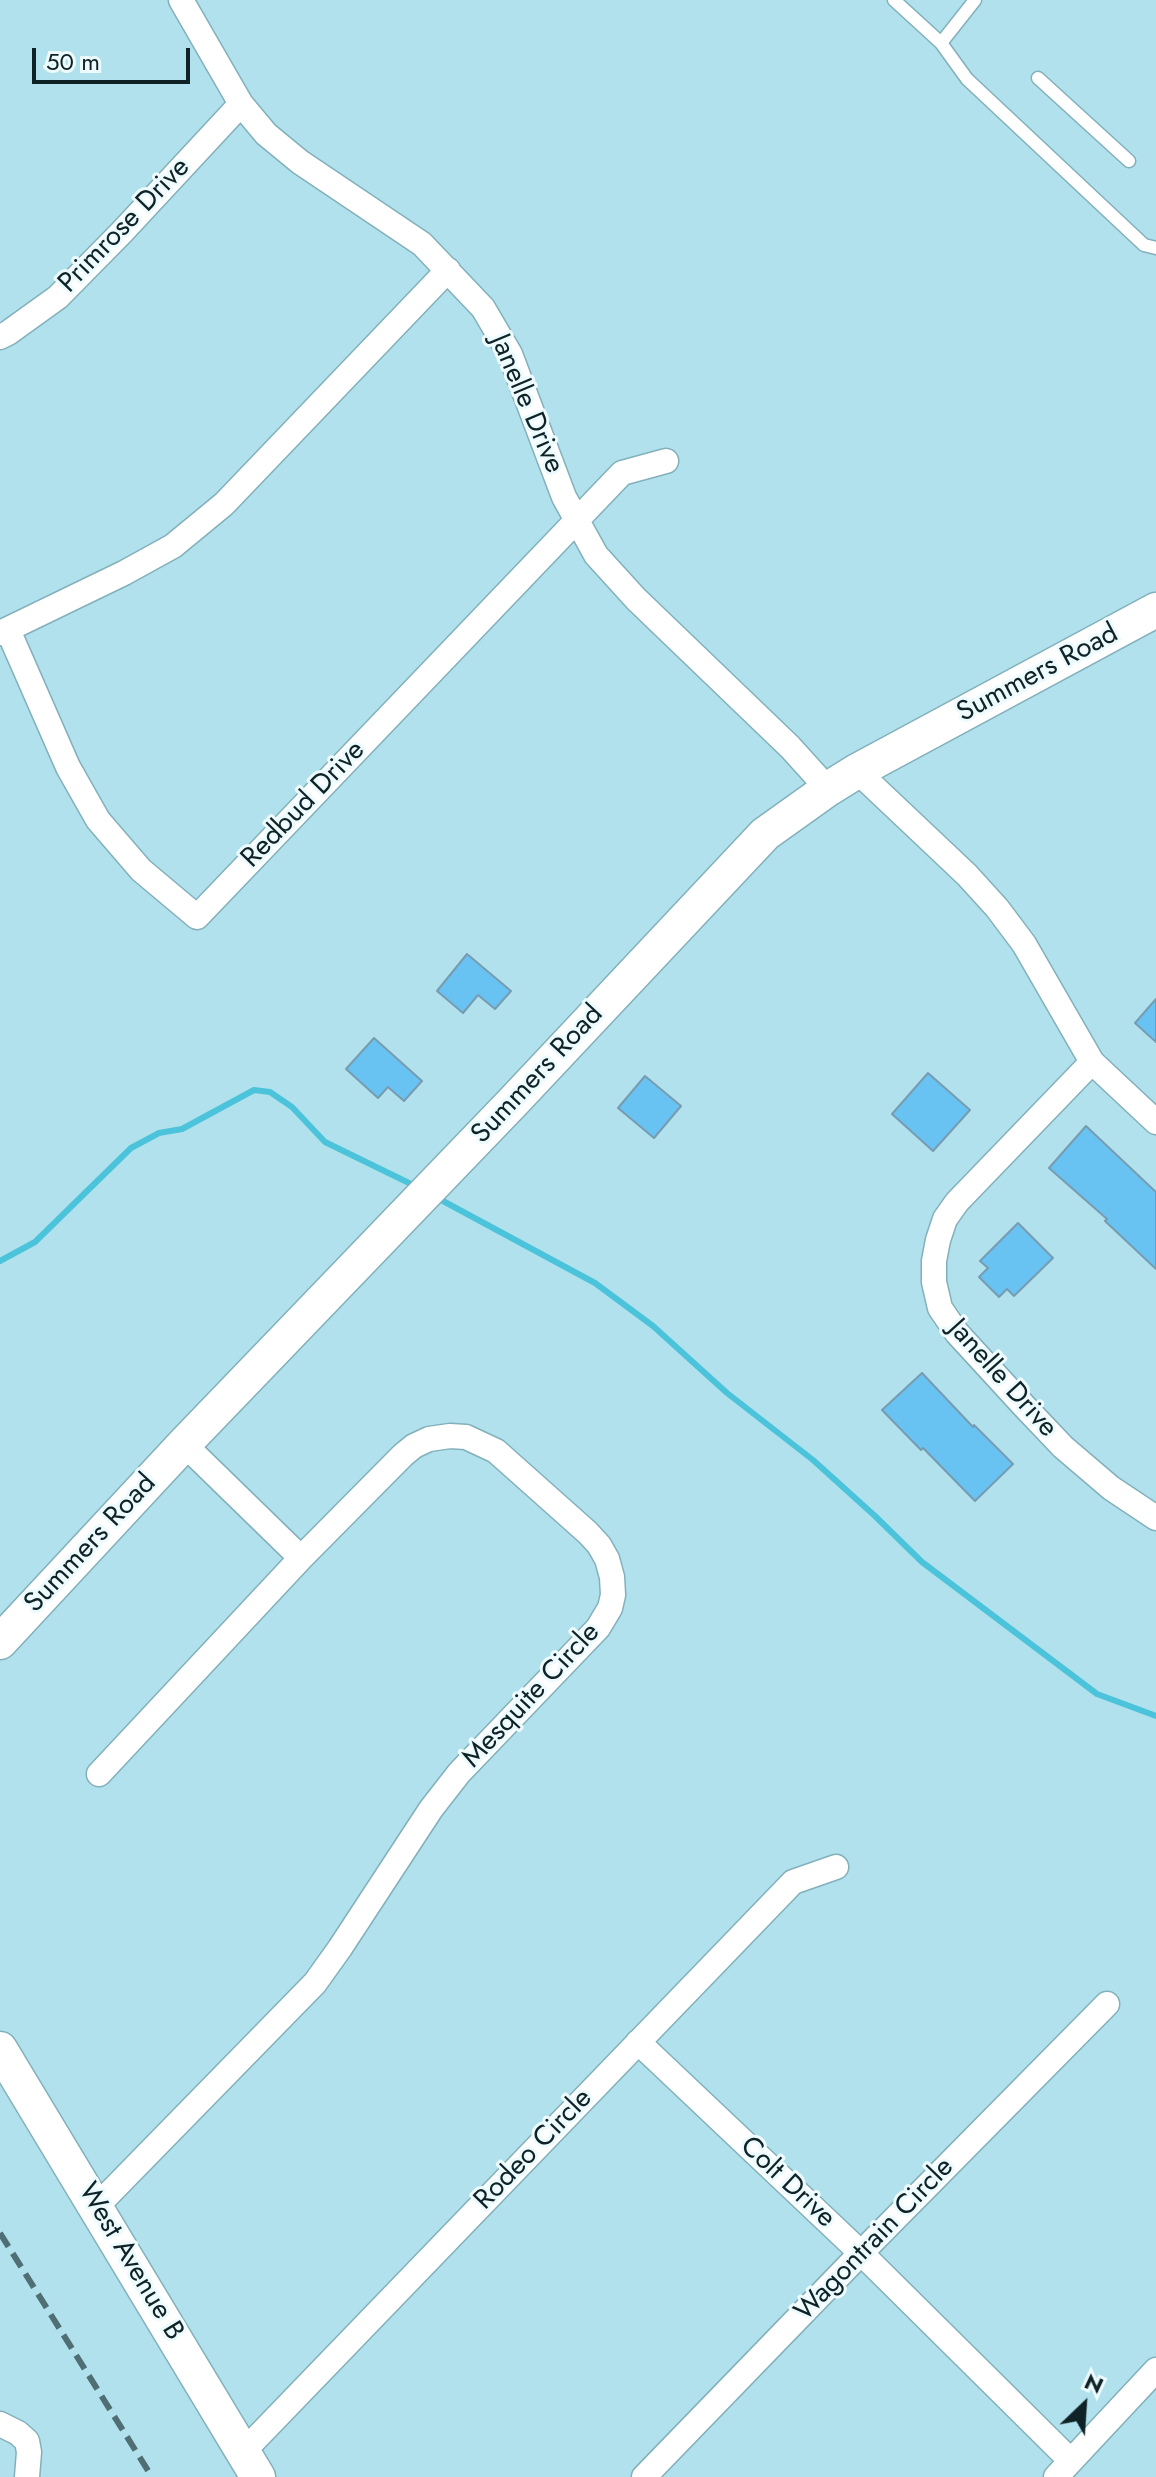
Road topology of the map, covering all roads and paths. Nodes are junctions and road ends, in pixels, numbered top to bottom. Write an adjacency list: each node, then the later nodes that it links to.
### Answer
1 (181, 0): 6 (street, Janelle Drive)
2 (894, 0): 4 (lane)
3 (975, 0): 4 (lane)
4 (941, 43): 8 (lane)
5 (1038, 78): 7 (lane)
6 (241, 104): 9 (street, Janelle Drive); 10 (street, Primrose Drive)
7 (1129, 161)
8 (1156, 248)
9 (448, 270): 12 (street, Janelle Drive); 14 (street)
10 (0, 337)
11 (666, 461): 12 (street, Redbud Drive)
12 (576, 521): 14 (street, Redbud Drive); 16 (street, Janelle Drive)
13 (1156, 610): 15 (street, Summers Road)
14 (4, 631)
15 (857, 771): 16 (street, Summers Road); 17 (street)
16 (828, 789): 19 (street, Summers Road)
17 (1092, 1062): 18 (street); 20 (street, Janelle Drive)
18 (1156, 1122)
19 (184, 1444): 21 (street); 22 (street, Summers Road)
20 (1156, 1518)
21 (301, 1558): 23 (street, Mesquite Circle); 28 (street, Mesquite Circle)
22 (0, 1642)
23 (99, 1774)
24 (836, 1867): 26 (street, Rodeo Circle)
25 (1107, 2004): 29 (street, Wagontrain Circle)
26 (638, 2042): 29 (street, Colt Drive); 32 (street, Rodeo Circle)
27 (0, 2049): 28 (street, West Avenue B)
28 (97, 2206): 32 (street, West Avenue B)
29 (861, 2253): 33 (street, Colt Drive); 35 (street, Wagontrain Circle)
30 (1156, 2370): 33 (street)
31 (0, 2424): 34 (street)
32 (251, 2464)
33 (1064, 2469)
34 (27, 2477)
35 (644, 2477)

